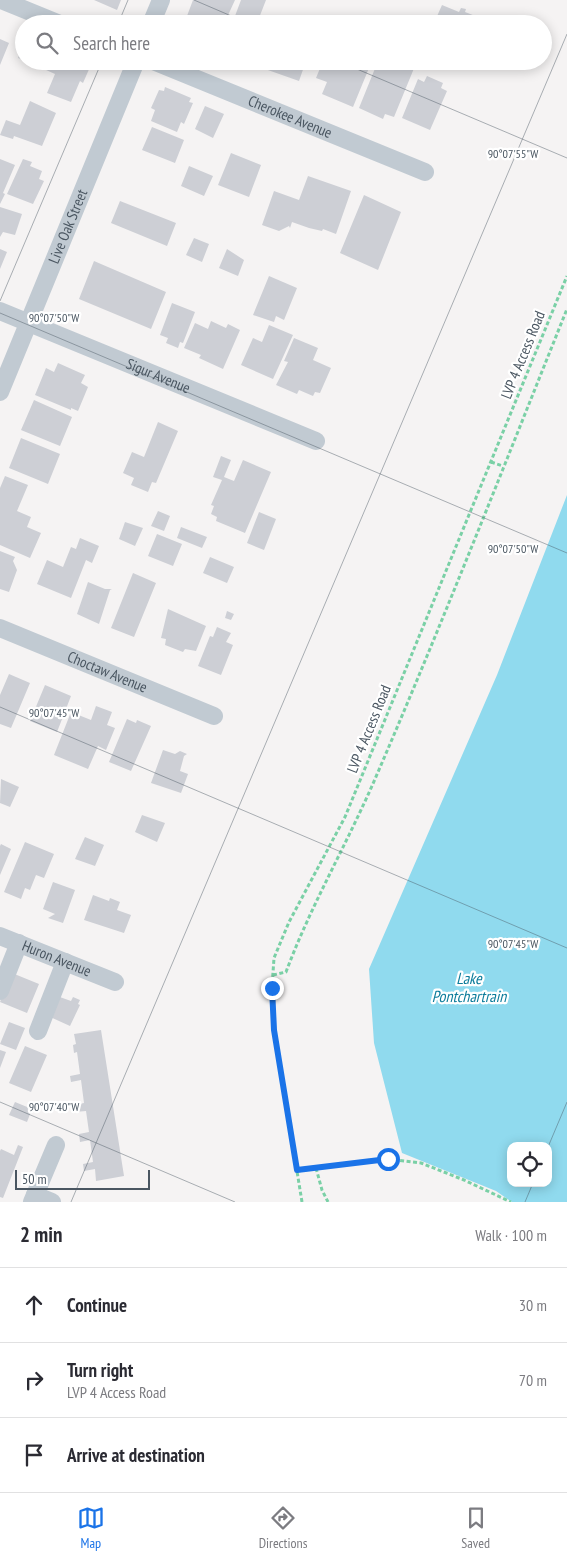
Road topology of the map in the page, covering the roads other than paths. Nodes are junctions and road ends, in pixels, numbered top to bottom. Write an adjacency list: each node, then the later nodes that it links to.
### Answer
1 (1, 0): 3 (street)
2 (161, 0): 4 (street)
3 (38, 15)
4 (155, 15)
5 (132, 70): 9 (street, Live Oak Street)
6 (176, 70): 7 (street, Cherokee Avenue)
7 (425, 172)
8 (0, 311): 9 (street, Sigur Avenue)
9 (28, 323): 10 (street, Live Oak Street); 11 (street, Sigur Avenue)
10 (0, 392)
11 (316, 441)
12 (0, 628): 13 (street, Choctaw Avenue)
13 (214, 716)
14 (0, 936): 15 (street, Huron Avenue)
15 (19, 943): 16 (street, Huron Avenue); 18 (street)
16 (65, 962): 17 (street, Huron Avenue); 19 (street)
17 (115, 982)
18 (0, 991)
19 (38, 1031)
20 (56, 1146): 21 (street)
21 (33, 1199): 22 (street)
22 (52, 1202)

